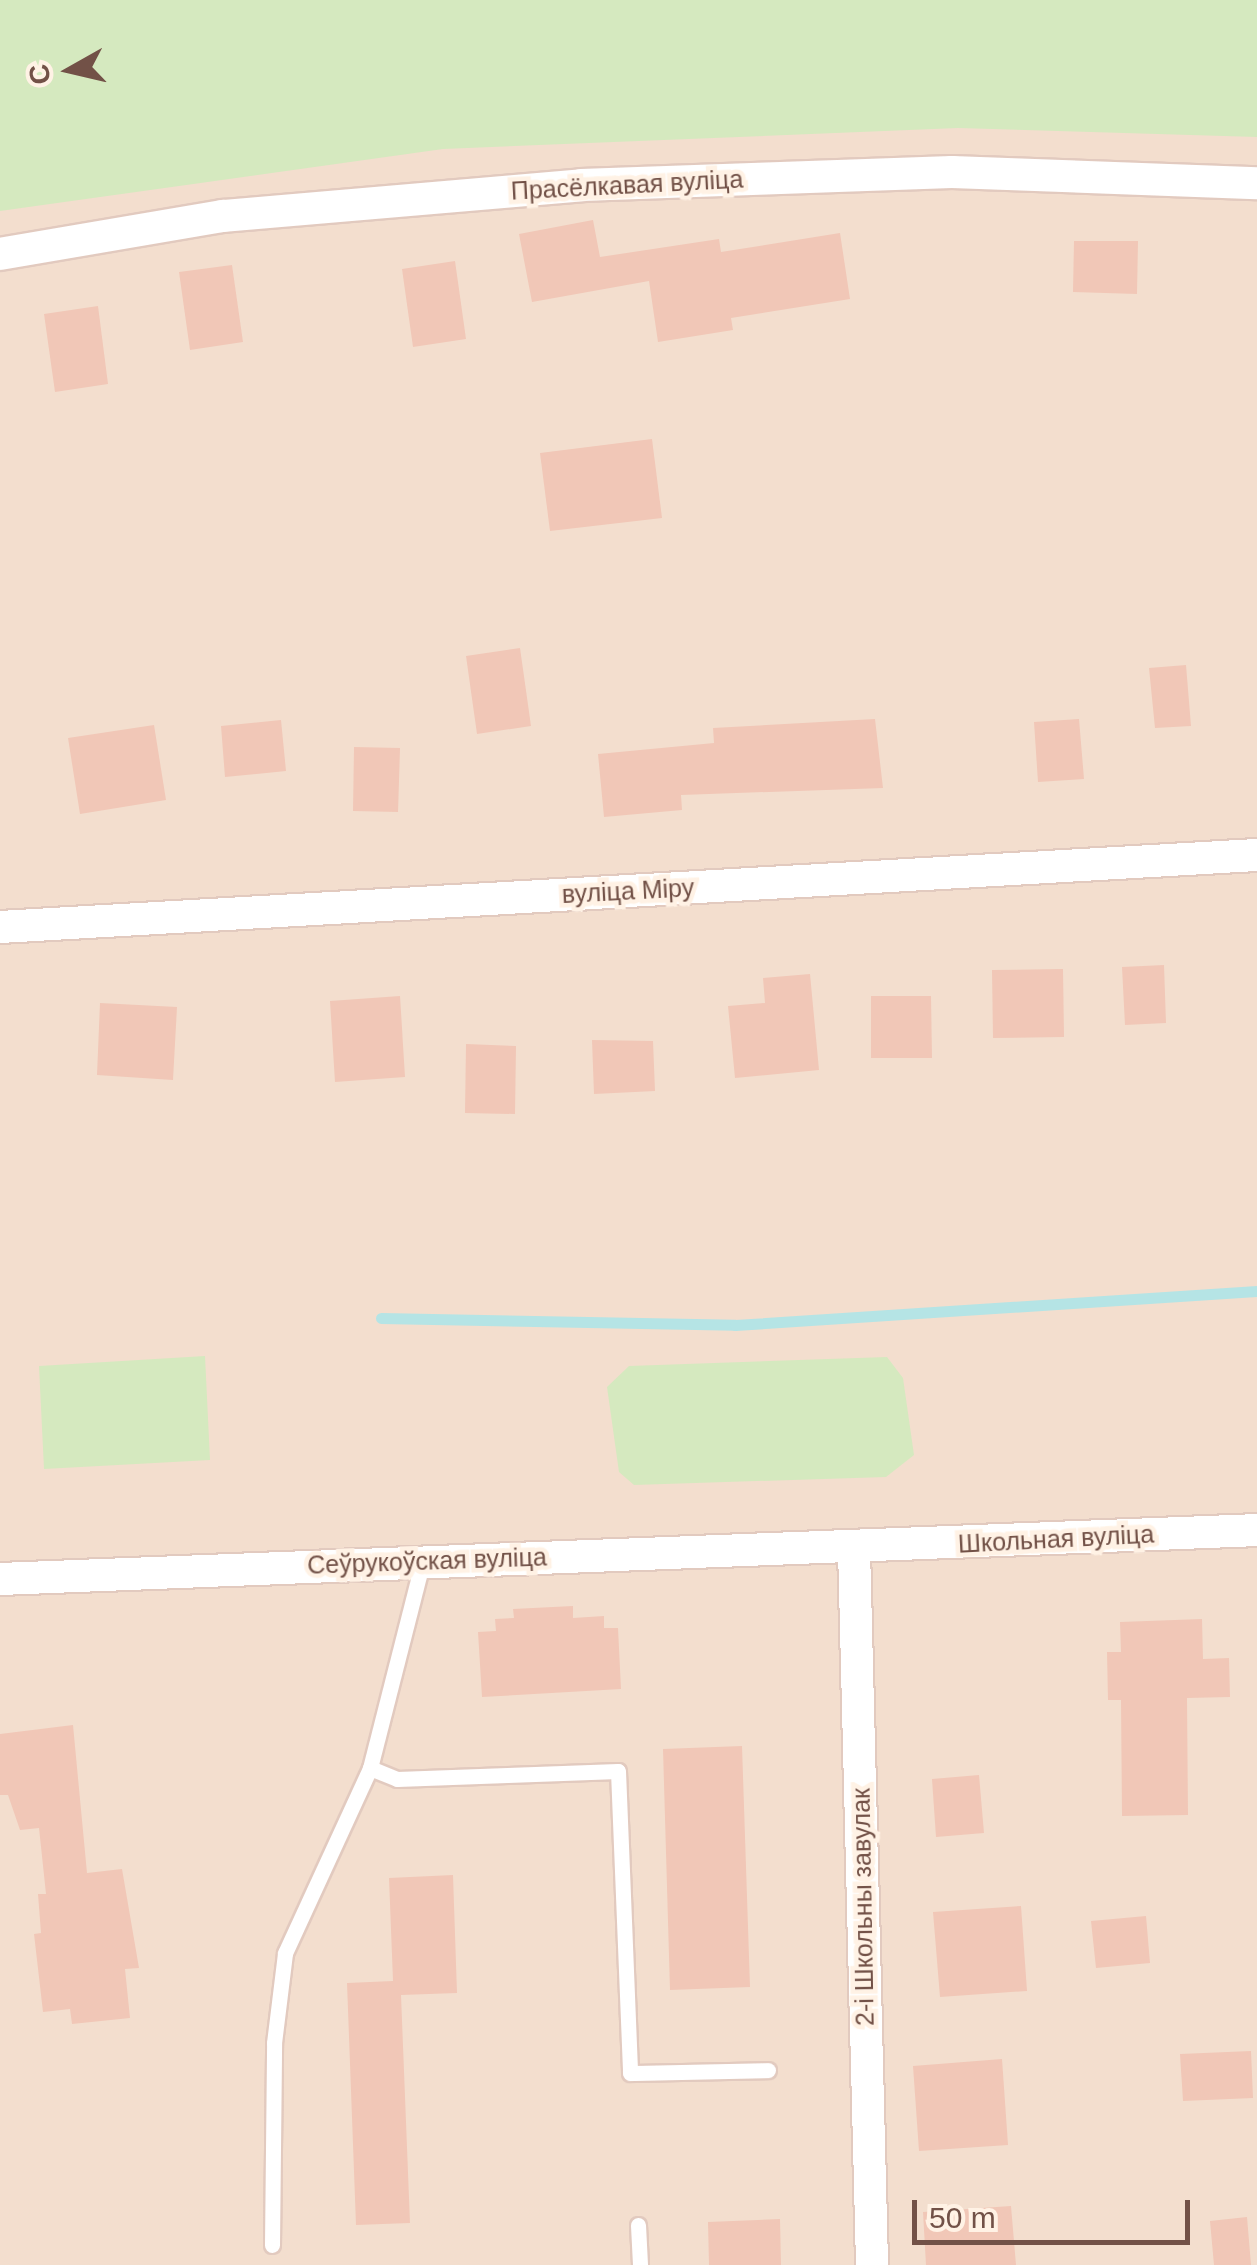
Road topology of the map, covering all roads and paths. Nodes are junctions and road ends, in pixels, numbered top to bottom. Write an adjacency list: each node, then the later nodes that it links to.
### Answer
1 (1257, 183): 2 (street, Прасёлкавая вуліца)
2 (0, 254)
3 (1257, 855): 4 (street, вуліца Міру)
4 (0, 927)
5 (1257, 1530): 6 (street, Школьная вуліца)
6 (854, 1548): 7 (street, Сеўрукоўская вуліца); 14 (street, 2-і Школьны завулак)
7 (423, 1560): 8 (street, Сеўрукоўская вуліца); 9 (lane)
8 (0, 1579)
9 (370, 1768): 10 (lane); 12 (lane)
10 (768, 2070)
11 (638, 2225): 13 (lane)
12 (272, 2244)
13 (640, 2265)
14 (872, 2265)

